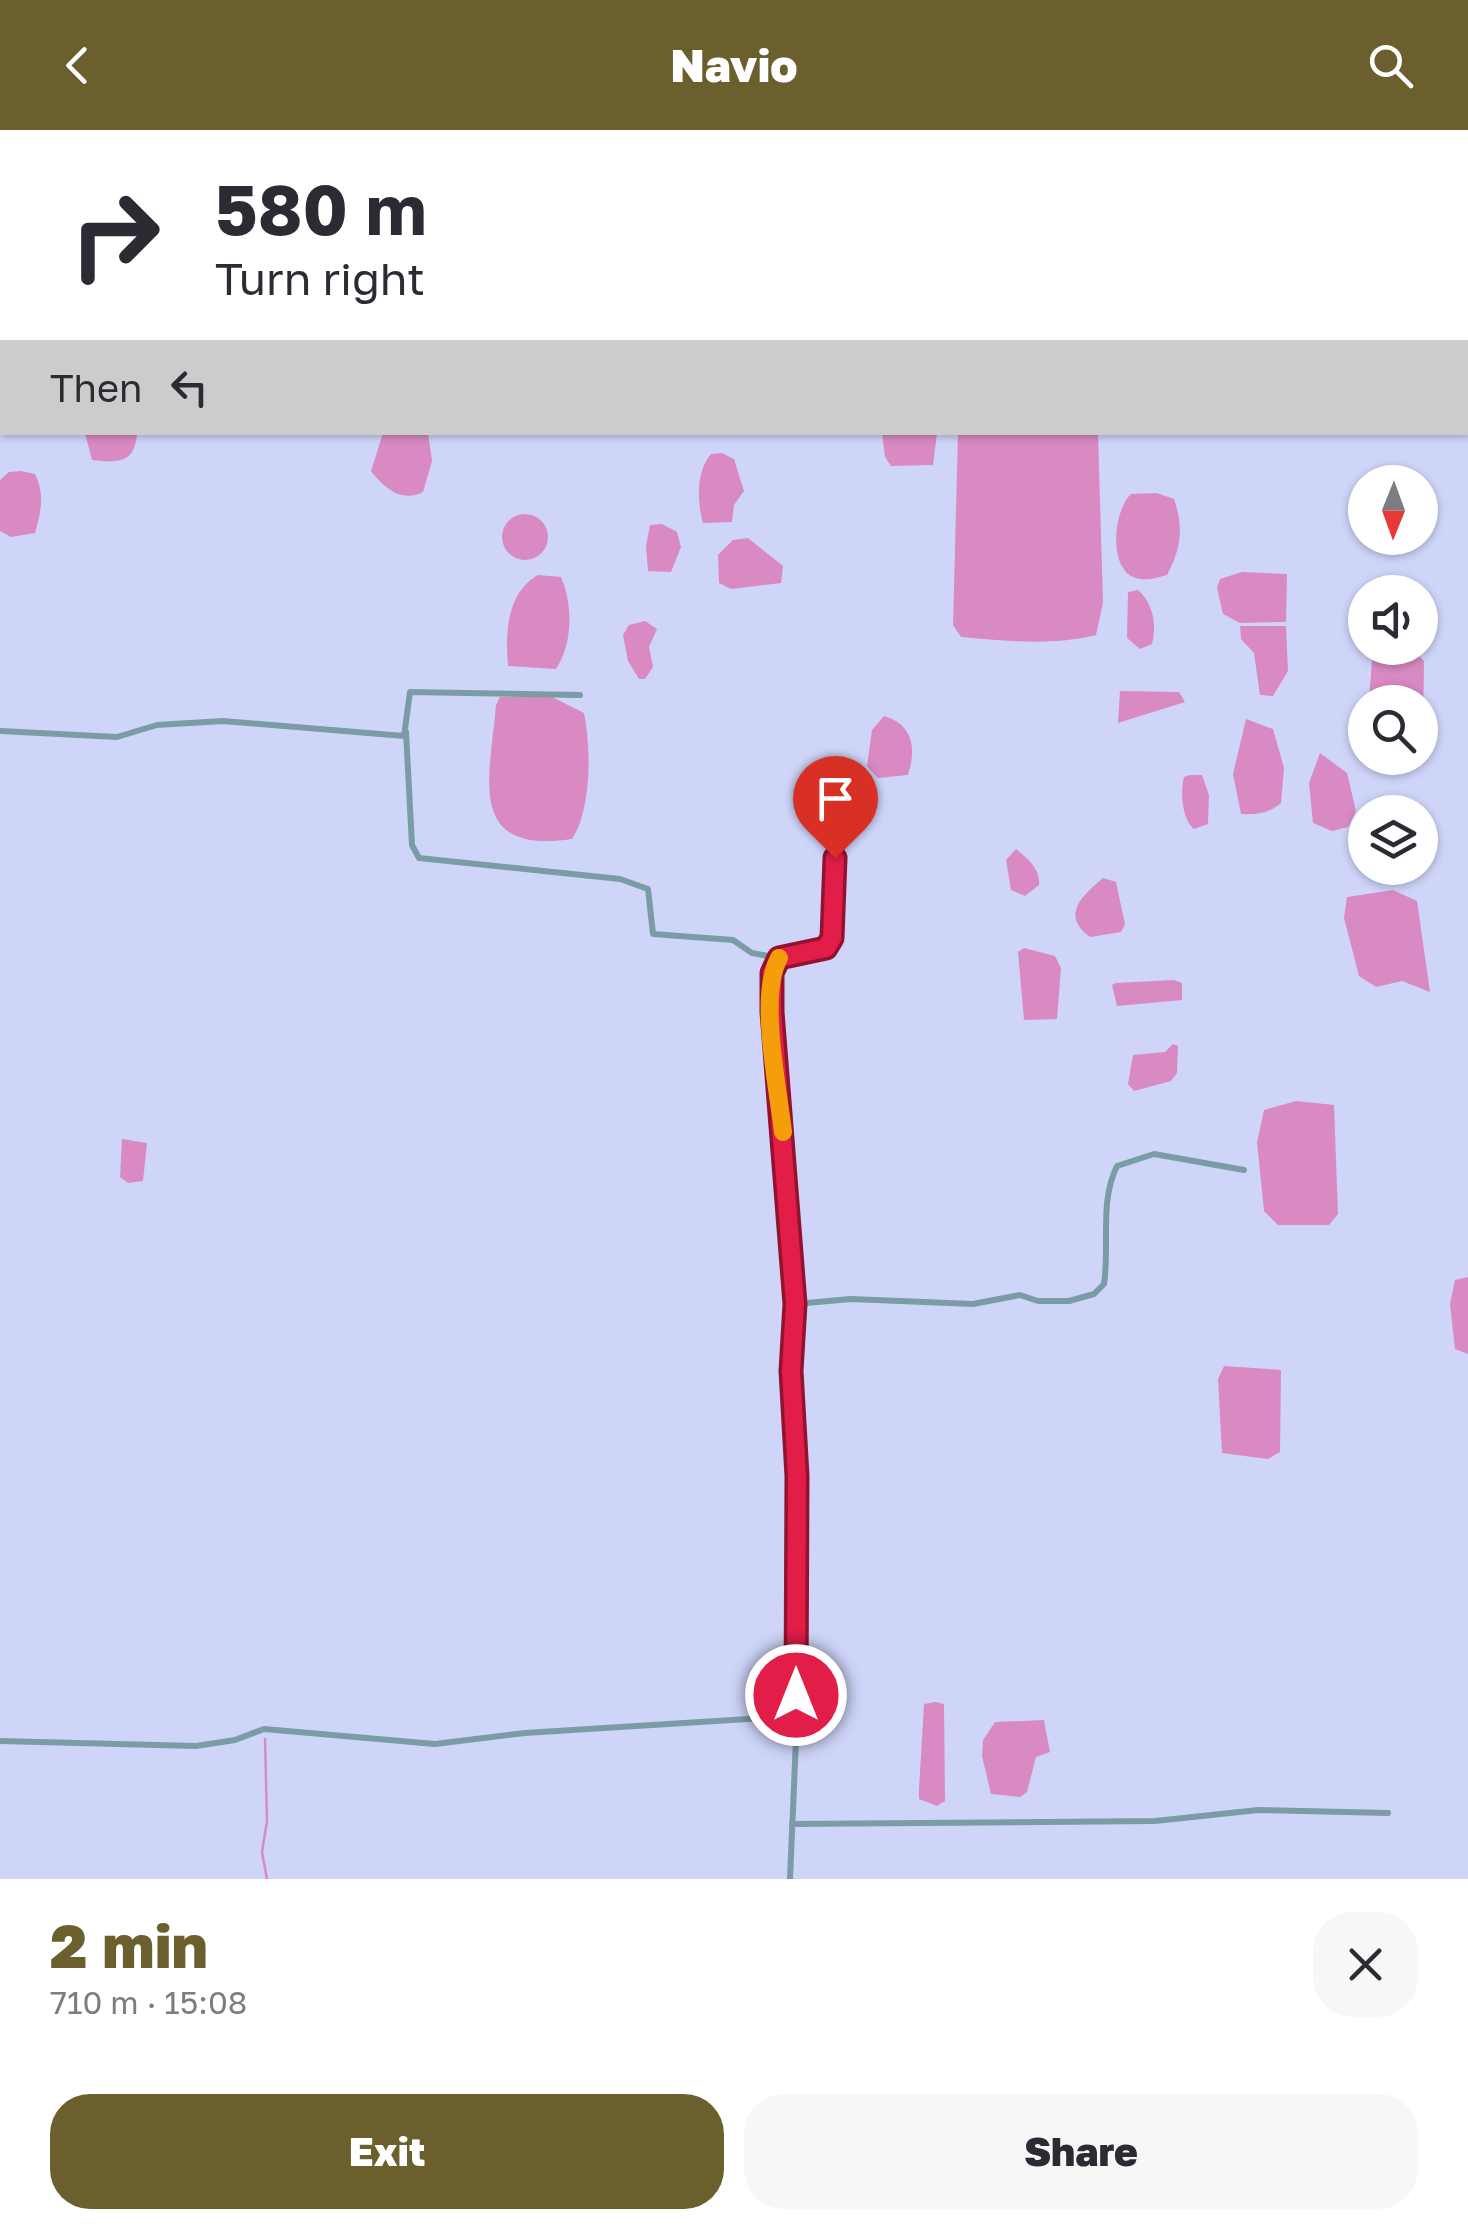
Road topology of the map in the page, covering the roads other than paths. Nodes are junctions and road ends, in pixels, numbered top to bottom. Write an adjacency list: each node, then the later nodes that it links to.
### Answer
1 (580, 695): 3 (street)
2 (0, 731): 3 (street)
3 (406, 732): 5 (street)
4 (835, 858): 5 (street)
5 (779, 958): 7 (street)
6 (1244, 1170): 7 (street)
7 (795, 1304): 8 (street)
8 (797, 1716): 9 (street); 11 (street)
9 (0, 1741)
10 (1388, 1812): 11 (street)
11 (792, 1824): 12 (street)
12 (790, 1879)

